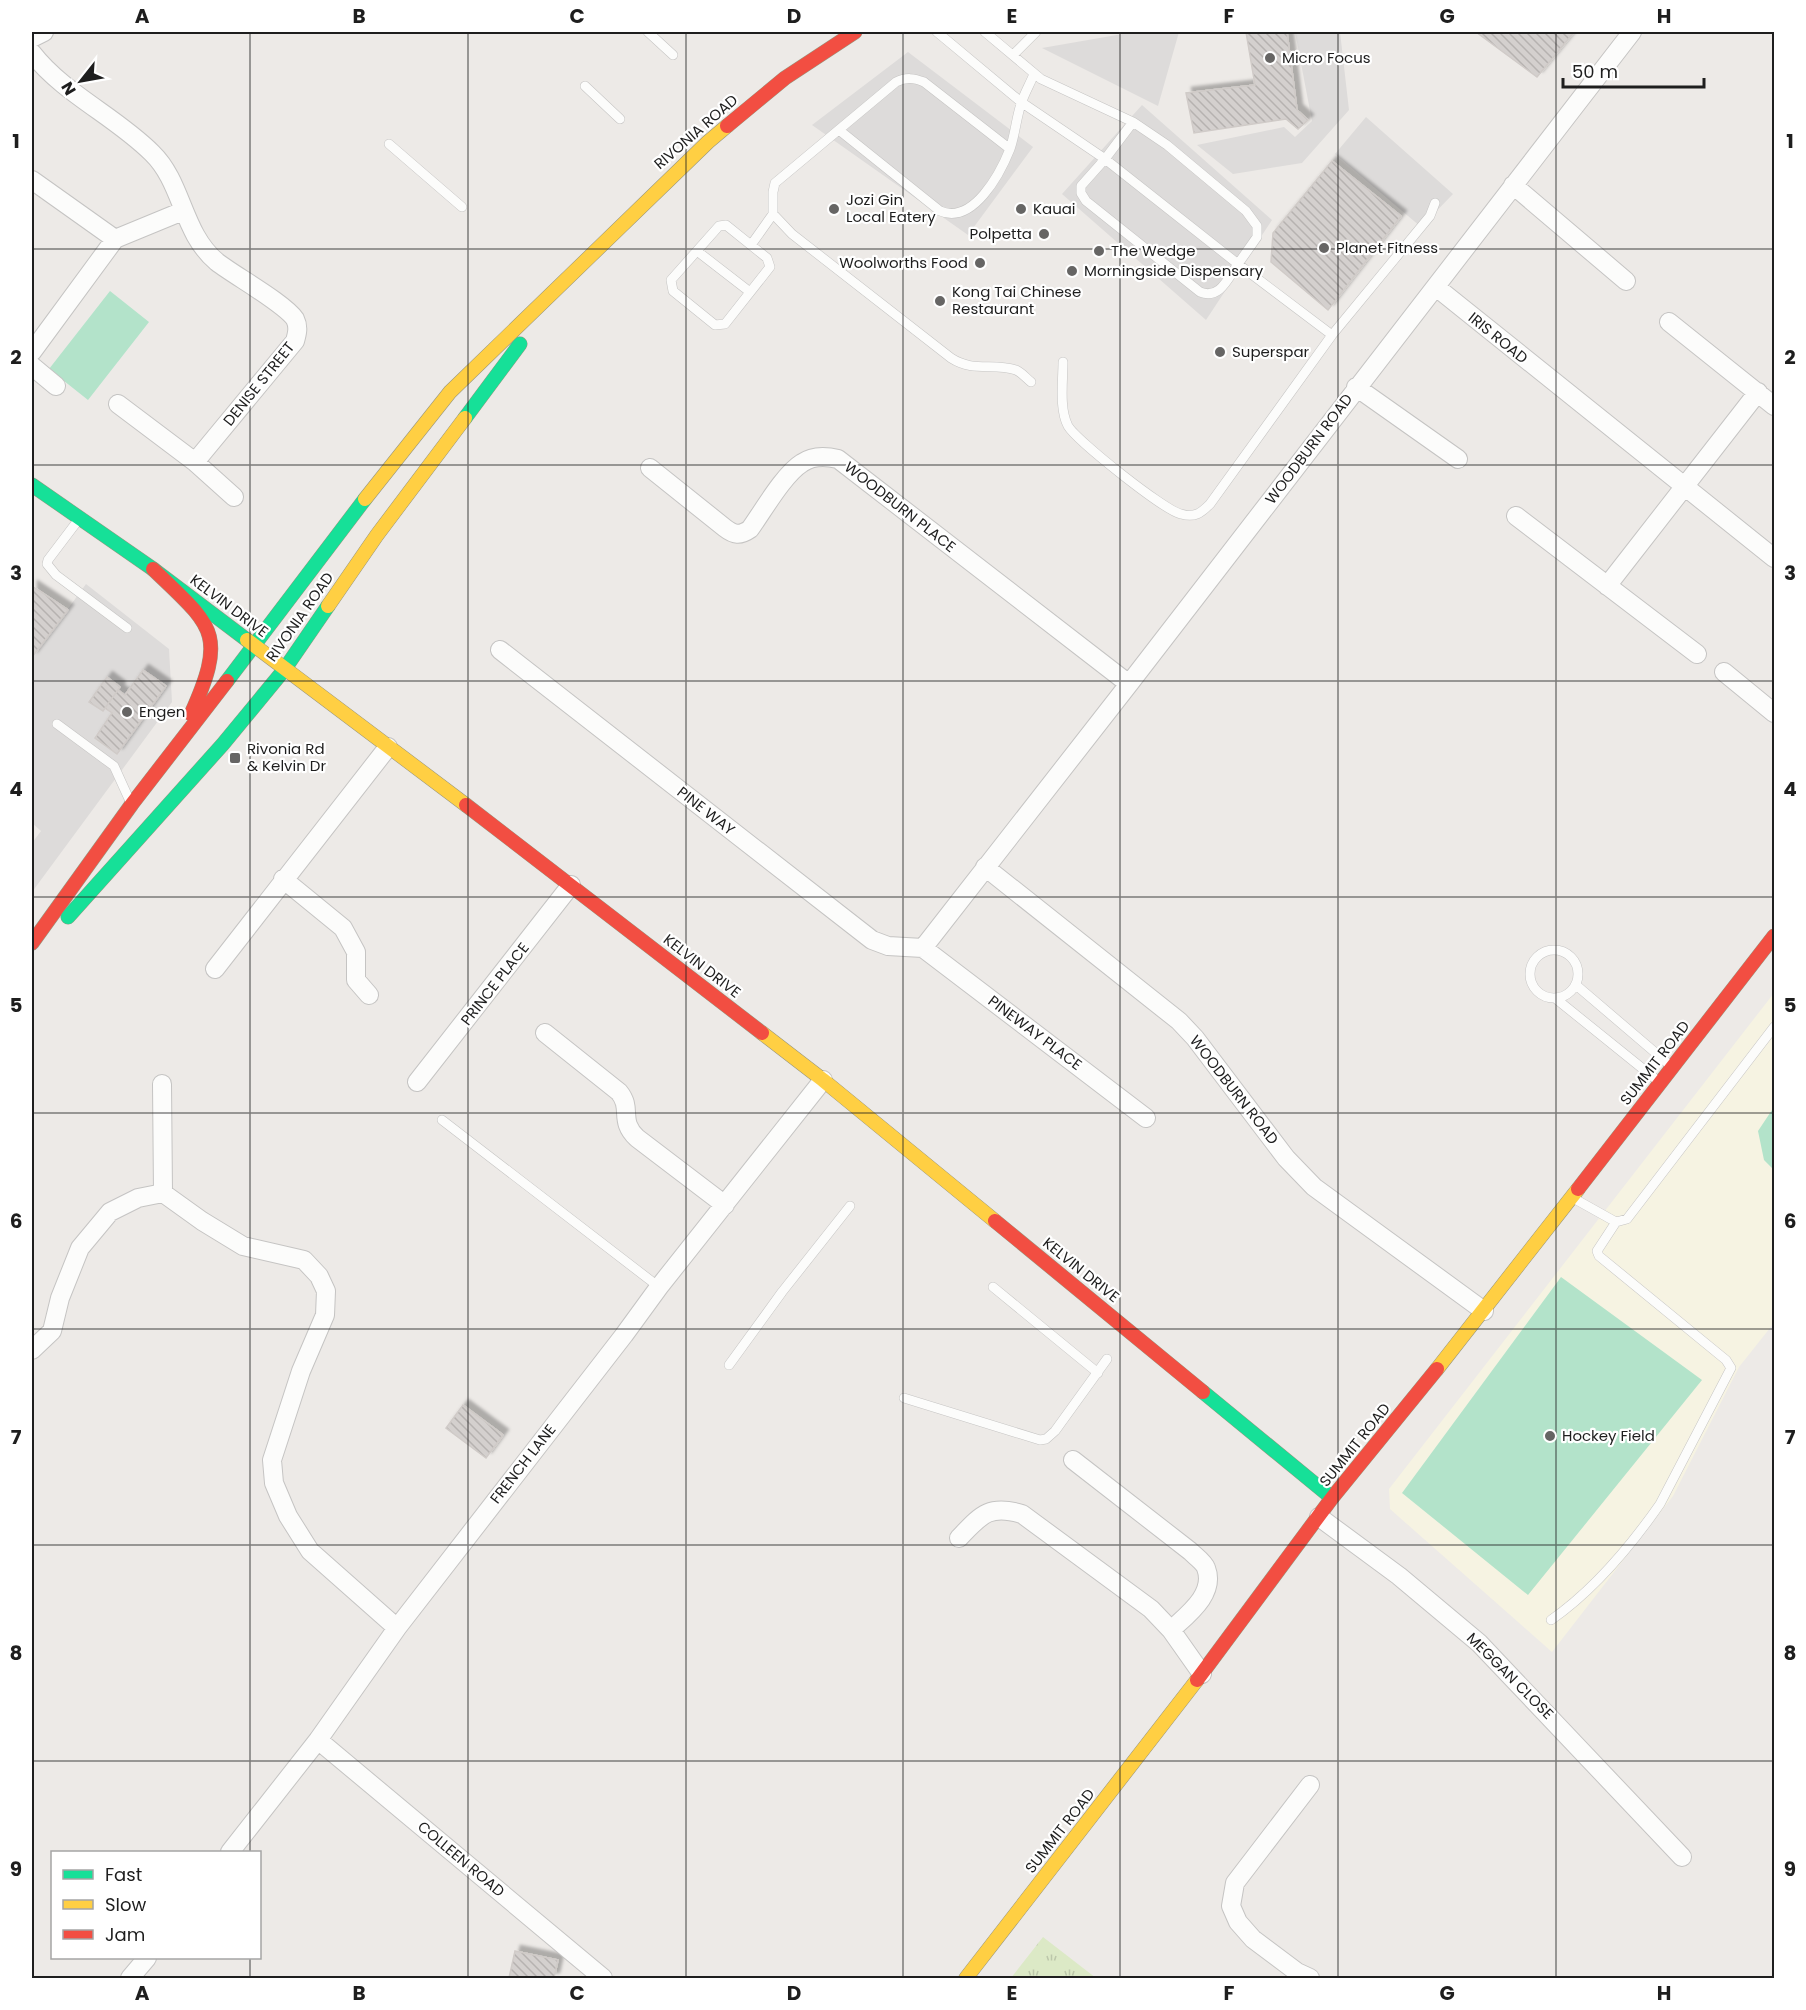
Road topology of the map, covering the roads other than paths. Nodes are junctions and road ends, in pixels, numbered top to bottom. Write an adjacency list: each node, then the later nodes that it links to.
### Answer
1 (44, 32): 8 (street)
2 (648, 32): 10 (lane)
3 (855, 32): 31 (main road, RIVONIA ROAD)
4 (937, 32): 14 (lane)
5 (985, 32): 11 (lane)
6 (1036, 32): 11 (lane)
7 (1632, 32): 22 (street, WOODBURN ROAD)
8 (32, 38)
9 (32, 53): 25 (street, DENISE STREET)
10 (673, 55)
11 (1012, 55): 12 (lane)
12 (1034, 74): 14 (lane); 16 (lane)
13 (585, 86): 15 (lane)
14 (1022, 102): 19 (lane); 20 (lane)
15 (620, 119)
16 (1133, 122): 20 (lane); 30 (lane)
17 (839, 130): 19 (lane); 19 (lane); 26 (lane)
18 (389, 144): 24 (lane)
19 (1010, 149)
20 (1105, 159): 30 (lane); 30 (lane)
21 (32, 180): 27 (street)
22 (1513, 185): 32 (street); 33 (street, WOODBURN ROAD)
23 (1435, 203): 36 (lane)
24 (462, 207)
25 (183, 211): 27 (street); 47 (street, DENISE STREET)
26 (773, 214): 28 (lane); 40 (lane)
27 (115, 239): 37 (street)
28 (751, 245): 29 (lane); 34 (lane)
29 (697, 251): 34 (lane); 34 (lane)
30 (1238, 264): 36 (lane)
31 (572, 275): 58 (main road, RIVONIA ROAD); 61 (main road, RIVONIA ROAD)
32 (1626, 281)
33 (1436, 287): 42 (street, WOODBURN ROAD); 50 (street, IRIS ROAD)
34 (750, 292)
35 (1669, 322): 43 (street)
36 (1332, 335): 38 (lane)
37 (32, 352)
38 (1063, 362)
39 (32, 366): 41 (street)
40 (1031, 382)
41 (56, 386)
42 (1356, 387): 46 (street); 63 (street, WOODBURN ROAD)
43 (1758, 392): 45 (street); 50 (street)
44 (118, 404): 47 (street)
45 (1774, 406)
46 (1458, 459)
47 (195, 462): 51 (street)
48 (650, 468): 63 (street, WOODBURN PLACE)
49 (32, 487): 53 (main road, KELVIN DRIVE)
50 (1685, 487): 54 (street, IRIS ROAD); 56 (street)
51 (234, 497)
52 (1516, 516): 56 (street)
53 (79, 519): 55 (main road, KELVIN DRIVE); 57 (lane)
54 (1774, 558)
55 (153, 570): 58 (main road, KELVIN DRIVE); 67 (main road)
56 (1607, 586): 60 (street)
57 (127, 628)
58 (255, 646): 61 (main road, KELVIN DRIVE); 67 (main road, RIVONIA ROAD)
59 (500, 650): 74 (street, PINE WAY)
60 (1697, 654)
61 (284, 670): 66 (main road, KELVIN DRIVE); 75 (main road, RIVONIA ROAD)
62 (1724, 672): 64 (street)
63 (1129, 684): 69 (street, WOODBURN ROAD)
64 (1774, 712)
65 (57, 724): 68 (lane)
66 (388, 747): 70 (street); 71 (main road, KELVIN DRIVE)
67 (176, 749): 68 (main road, RIVONIA ROAD)
68 (132, 804): 73 (main road, RIVONIA ROAD)
69 (985, 867): 74 (street, WOODBURN ROAD); 96 (street, WOODBURN ROAD)
70 (283, 879): 76 (street); 78 (street)
71 (571, 885): 83 (main road, KELVIN DRIVE); 84 (street, PRINCE PLACE)
72 (1774, 936): 82 (main road, SUMMIT ROAD)
73 (32, 943)
74 (923, 948): 87 (street, PINEWAY PLACE)
75 (32, 960)
76 (214, 969)
77 (1576, 985): 79 (lane); 79 (lane); 82 (lane)
78 (369, 994)
79 (1555, 998): 85 (lane)
80 (1774, 1027): 93 (lane)
81 (545, 1033): 91 (street)
82 (1672, 1068): 85 (main road, SUMMIT ROAD)
83 (823, 1080): 91 (street, FRENCH LANE); 103 (main road, KELVIN DRIVE)
84 (417, 1082)
85 (1661, 1083): 90 (main road, SUMMIT ROAD)
86 (162, 1084): 89 (street)
87 (1146, 1118)
88 (441, 1120): 94 (lane)
89 (163, 1193): 97 (street); 107 (street)
90 (1572, 1197): 93 (lane); 96 (main road, SUMMIT ROAD)
91 (724, 1205): 94 (street, FRENCH LANE)
92 (850, 1206): 99 (lane)
93 (1616, 1222): 106 (lane)
94 (659, 1287): 107 (street, FRENCH LANE)
95 (993, 1287): 100 (lane)
96 (1484, 1311): 103 (main road, SUMMIT ROAD)
97 (32, 1350)
98 (1107, 1359): 100 (lane)
99 (729, 1365)
100 (1098, 1373): 101 (lane)
101 (904, 1398)
102 (1073, 1461): 108 (street)
103 (1332, 1498): 104 (main road, SUMMIT ROAD)
104 (1319, 1517): 109 (main road, SUMMIT ROAD); 113 (street, MEGGAN CLOSE)
105 (959, 1538): 108 (street)
106 (1551, 1620)
107 (397, 1628): 110 (street, FRENCH LANE)
108 (1171, 1630): 109 (street)
109 (1202, 1674): 117 (main road, SUMMIT ROAD)
110 (318, 1740): 112 (street, FRENCH LANE); 116 (street, COLLEEN ROAD)
111 (1310, 1785): 118 (street)
112 (231, 1851)
113 (1682, 1857)
114 (146, 1959): 115 (street)
115 (130, 1978)
116 (603, 1978)
117 (966, 1978)
118 (1310, 1978)

